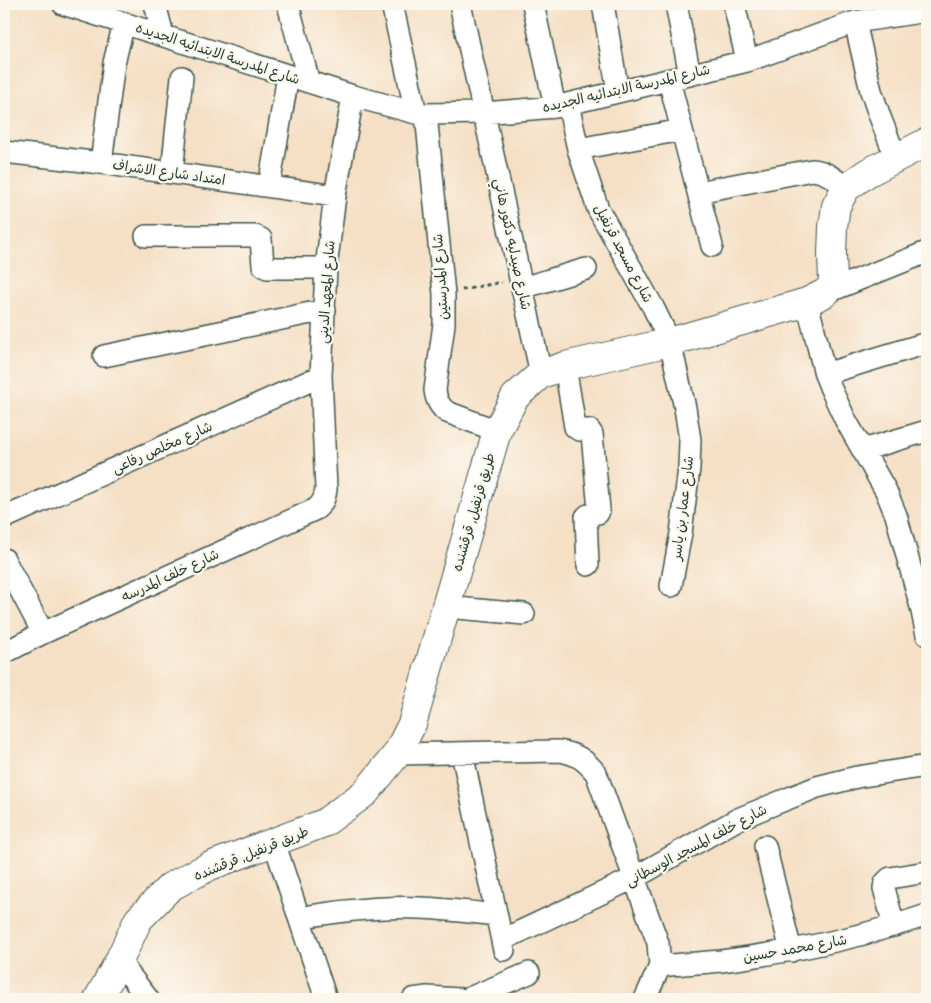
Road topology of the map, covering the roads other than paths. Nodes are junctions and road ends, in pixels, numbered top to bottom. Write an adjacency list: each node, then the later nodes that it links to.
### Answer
1 (63, 4): 12 (street, شارع المدرسة الابتدائيه الجديده)
2 (154, 4): 13 (street)
3 (288, 4): 19 (street)
4 (392, 4): 24 (street, شارع المدرستين)
5 (460, 4): 23 (street, شارع صيدليه دكتور هاني)
6 (533, 4): 22 (street, شارع مسجد قرنفيل)
7 (602, 4): 20 (street)
8 (676, 4): 15 (street)
9 (734, 4): 14 (street)
10 (927, 11): 11 (street, شارع المدرسة الابتدائيه الجديده)
11 (860, 16): 14 (street, شارع المدرسة الابتدائيه الجديده); 29 (street)
12 (124, 23): 13 (street, شارع المدرسة الابتدائيه الجديده); 30 (street)
13 (163, 35): 16 (street, شارع المدرسة الابتدائيه الجديده)
14 (747, 60): 15 (street, شارع المدرسة الابتدائيه الجديده)
15 (690, 75): 18 (street, شارع المدرسة الابتدائيه الجديده)
16 (288, 76): 19 (street, شارع المدرسة الابتدائيه الجديده); 32 (street)
17 (182, 77): 31 (street)
18 (669, 80): 20 (street, شارع المدرسة الابتدائيه الجديده); 25 (street)
19 (309, 82): 21 (street, شارع المدرسة الابتدائيه الجديده)
20 (618, 92): 22 (street, شارع المدرسة الابتدائيه الجديده)
21 (353, 96): 24 (street, شارع المدرسة الابتدائيه الجديده); 35 (street, شارع المعهد الدينى)
22 (561, 105): 23 (street, شارع المدرسة الابتدائيه الجديده); 27 (street, شارع مسجد قرنفيل)
23 (484, 113): 24 (street, شارع المدرسة الابتدائيه الجديده); 41 (street, شارع صيدليه دكتور هاني)
24 (421, 114): 50 (street, شارع المدرستين)
25 (682, 130): 27 (street); 34 (street)
26 (927, 142): 29 (street)
27 (578, 149): 44 (street, شارع مسجد قرنفيل)
28 (4, 152): 30 (street, امتداد شارع الاشراف)
29 (896, 158): 33 (street)
30 (101, 163): 31 (street, امتداد شارع الاشراف)
31 (172, 172): 32 (street, امتداد شارع الاشراف)
32 (269, 186): 35 (street, امتداد شارع الاشراف)
33 (846, 188): 34 (street); 42 (street)
34 (698, 192): 37 (street)
35 (335, 196): 39 (street, شارع المعهد الدينى)
36 (146, 236): 39 (street)
37 (712, 246)
38 (927, 252): 42 (street)
39 (326, 268): 43 (street, شارع المعهد الدينى)
40 (586, 269): 41 (street)
41 (521, 283): 47 (street, شارع صيدليه دكتور هاني)
42 (816, 298): 44 (street, طريق قرنفيل, قرقشنده); 48 (street)
43 (325, 310): 46 (street); 49 (street, شارع المعهد الدينى)
44 (670, 342): 47 (street, طريق قرنفيل, قرقشنده); 57 (street, شارع عمار بن ياسر)
45 (927, 343): 48 (street)
46 (104, 356)
47 (553, 370): 50 (street, طريق قرنفيل, قرقشنده); 56 (street, شارع صيدليه دكتور هاني)
48 (825, 374): 52 (street)
49 (321, 376): 53 (street, شارع المعهد الدينى); 54 (street, شارع مخلص رفاعى)
50 (497, 431): 58 (street, طريق قرنفيل, قرقشنده)
51 (927, 431): 52 (street)
52 (863, 450): 61 (street)
53 (326, 489): 60 (street, شارع خلف المدرسه)
54 (4, 518)
55 (4, 559): 60 (street)
56 (588, 565)
57 (671, 586)
58 (446, 607): 59 (street); 64 (street, طريق قرنفيل, قرقشنده)
59 (524, 614)
60 (43, 633): 62 (street, شارع خلف المدرسه)
61 (927, 635)
62 (4, 653)
63 (462, 753): 64 (street); 69 (street); 70 (street)
64 (397, 754): 66 (street, طريق قرنفيل, قرقشنده)
65 (927, 766): 69 (street, شارع خلف المسجد الوسطانى)
66 (274, 842): 72 (street); 75 (street, طريق قرنفيل, قرقشنده)
67 (765, 846): 74 (street)
68 (927, 872): 73 (street)
69 (634, 878): 70 (street, شارع خلف المسجد الوسطانى); 76 (street)
70 (496, 915): 72 (street)
71 (927, 915): 73 (street, شارع محمد حسين)
72 (299, 918): 80 (street)
73 (894, 926): 74 (street, شارع محمد حسين)
74 (791, 950): 76 (street, شارع محمد حسين)
75 (119, 961): 78 (street, طريق قرنفيل, قرقشنده); 79 (street)
76 (660, 966): 84 (street)
77 (529, 973): 83 (street)
78 (98, 999)
79 (148, 999)
80 (326, 999)
81 (413, 999): 82 (street)
82 (460, 999)
83 (467, 999)
84 (645, 999)

